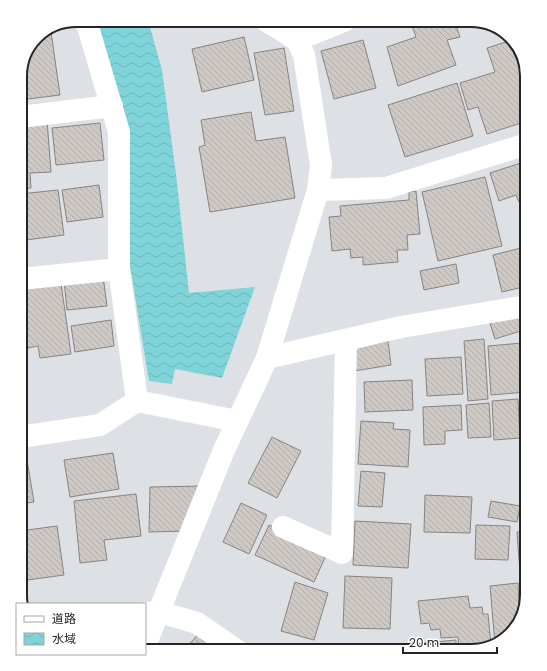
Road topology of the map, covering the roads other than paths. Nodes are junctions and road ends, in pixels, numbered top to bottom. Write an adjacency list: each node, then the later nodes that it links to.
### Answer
1 (88, 27): 5 (street)
2 (276, 27): 4 (street)
3 (329, 27): 4 (street)
4 (297, 40): 8 (street)
5 (112, 106): 6 (street); 9 (street)
6 (27, 116)
7 (520, 146): 8 (street)
8 (318, 190): 13 (street)
9 (119, 269): 10 (street); 14 (street)
10 (27, 278)
11 (520, 307): 12 (street)
12 (346, 340): 13 (street); 17 (street)
13 (267, 358): 15 (street)
14 (137, 401): 15 (street); 16 (street)
15 (237, 421): 18 (street)
16 (27, 436)
17 (283, 527)
18 (152, 612): 19 (street); 20 (street)
19 (146, 641)
20 (228, 644)

